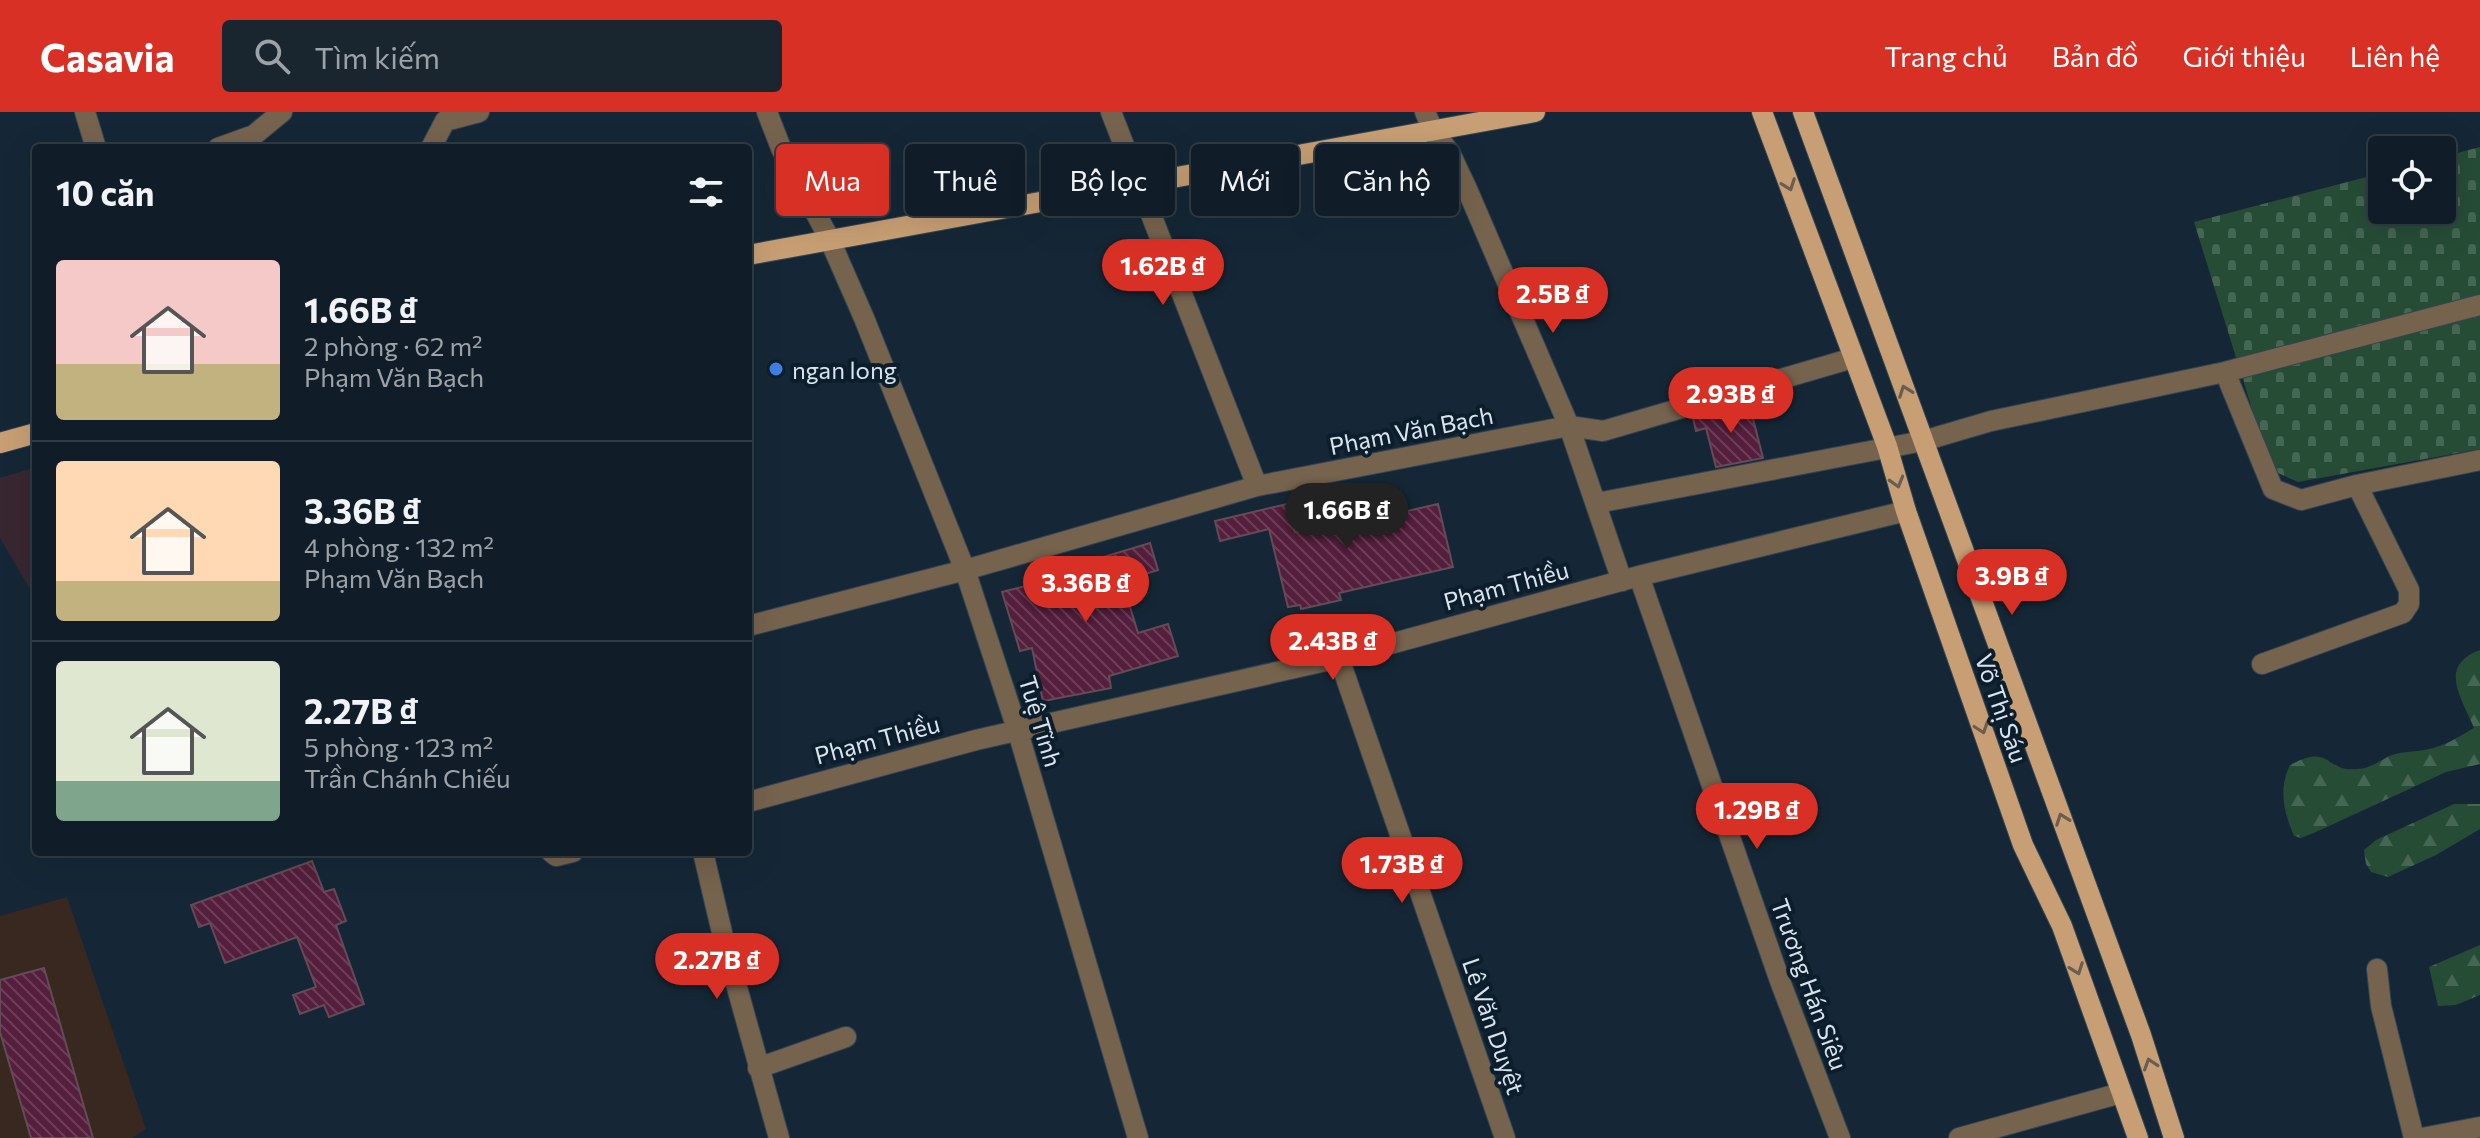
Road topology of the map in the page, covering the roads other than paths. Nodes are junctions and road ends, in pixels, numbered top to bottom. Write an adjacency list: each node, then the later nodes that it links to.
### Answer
1 (85, 112): 10 (street)
2 (282, 112): 11 (street)
3 (479, 112): 12 (street)
4 (767, 112): 17 (street, Tuệ Tĩnh)
5 (1111, 112): 13 (street)
6 (1535, 112): 9 (main road)
7 (1762, 112): 20 (main road, Võ Thị Sáu, one-way to 20)
8 (1803, 112): 24 (main road, Võ Thị Sáu, one-way to 8)
9 (1429, 121): 14 (main road); 22 (street, Trương Hán Siêu)
10 (95, 144)
11 (229, 144)
12 (433, 144)
13 (1123, 144)
14 (1175, 176)
15 (1041, 201): 17 (main road)
16 (1151, 216): 29 (street)
17 (829, 238): 18 (main road); 32 (street, Tuệ Tĩnh)
18 (752, 254)
19 (2480, 305): 21 (street)
20 (1853, 358): 22 (street, Phạm Văn Bạch); 26 (main road, Võ Thị Sáu)
21 (2225, 372): 24 (street); 28 (street)
22 (1569, 426): 29 (street, Phạm Văn Bạch); 30 (street, Trương Hán Siêu)
23 (32, 434): 25 (main road)
24 (1923, 441): 26 (street); 51 (main road, Võ Thị Sáu, one-way to 24)
25 (0, 443)
26 (1887, 446): 30 (street); 31 (main road, Võ Thị Sáu, one-way to 31)
27 (2480, 460): 28 (street)
28 (2357, 485): 36 (street)
29 (1257, 486): 32 (street, Phạm Văn Bạch)
30 (1597, 503): 33 (street, Trương Hán Siêu)
31 (1906, 511): 33 (street, Phạm Thiều); 43 (main road, Võ Thị Sáu, one-way to 43)
32 (965, 570): 34 (street, Phạm Văn Bạch); 37 (street, Tuệ Tĩnh)
33 (1630, 578): 35 (street, Phạm Thiều); 48 (street, Trương Hán Siêu)
34 (752, 625)
35 (1339, 658): 37 (street, Phạm Thiều); 47 (street, Lê Văn Duyệt)
36 (2262, 664)
37 (1018, 732): 38 (street, Phạm Thiều); 46 (street, Tuệ Tĩnh)
38 (752, 801)
39 (704, 856): 42 (street)
40 (2377, 969): 52 (street)
41 (846, 1037): 42 (street)
42 (758, 1068): 45 (street)
43 (2121, 1093): 49 (street); 50 (main road, Võ Thị Sáu)
44 (2480, 1127): 53 (street)
45 (779, 1138)
46 (1138, 1138)
47 (1505, 1138)
48 (1840, 1138)
49 (1959, 1138)
50 (2138, 1138)
51 (2174, 1138)
52 (2414, 1138)
53 (2422, 1138)

